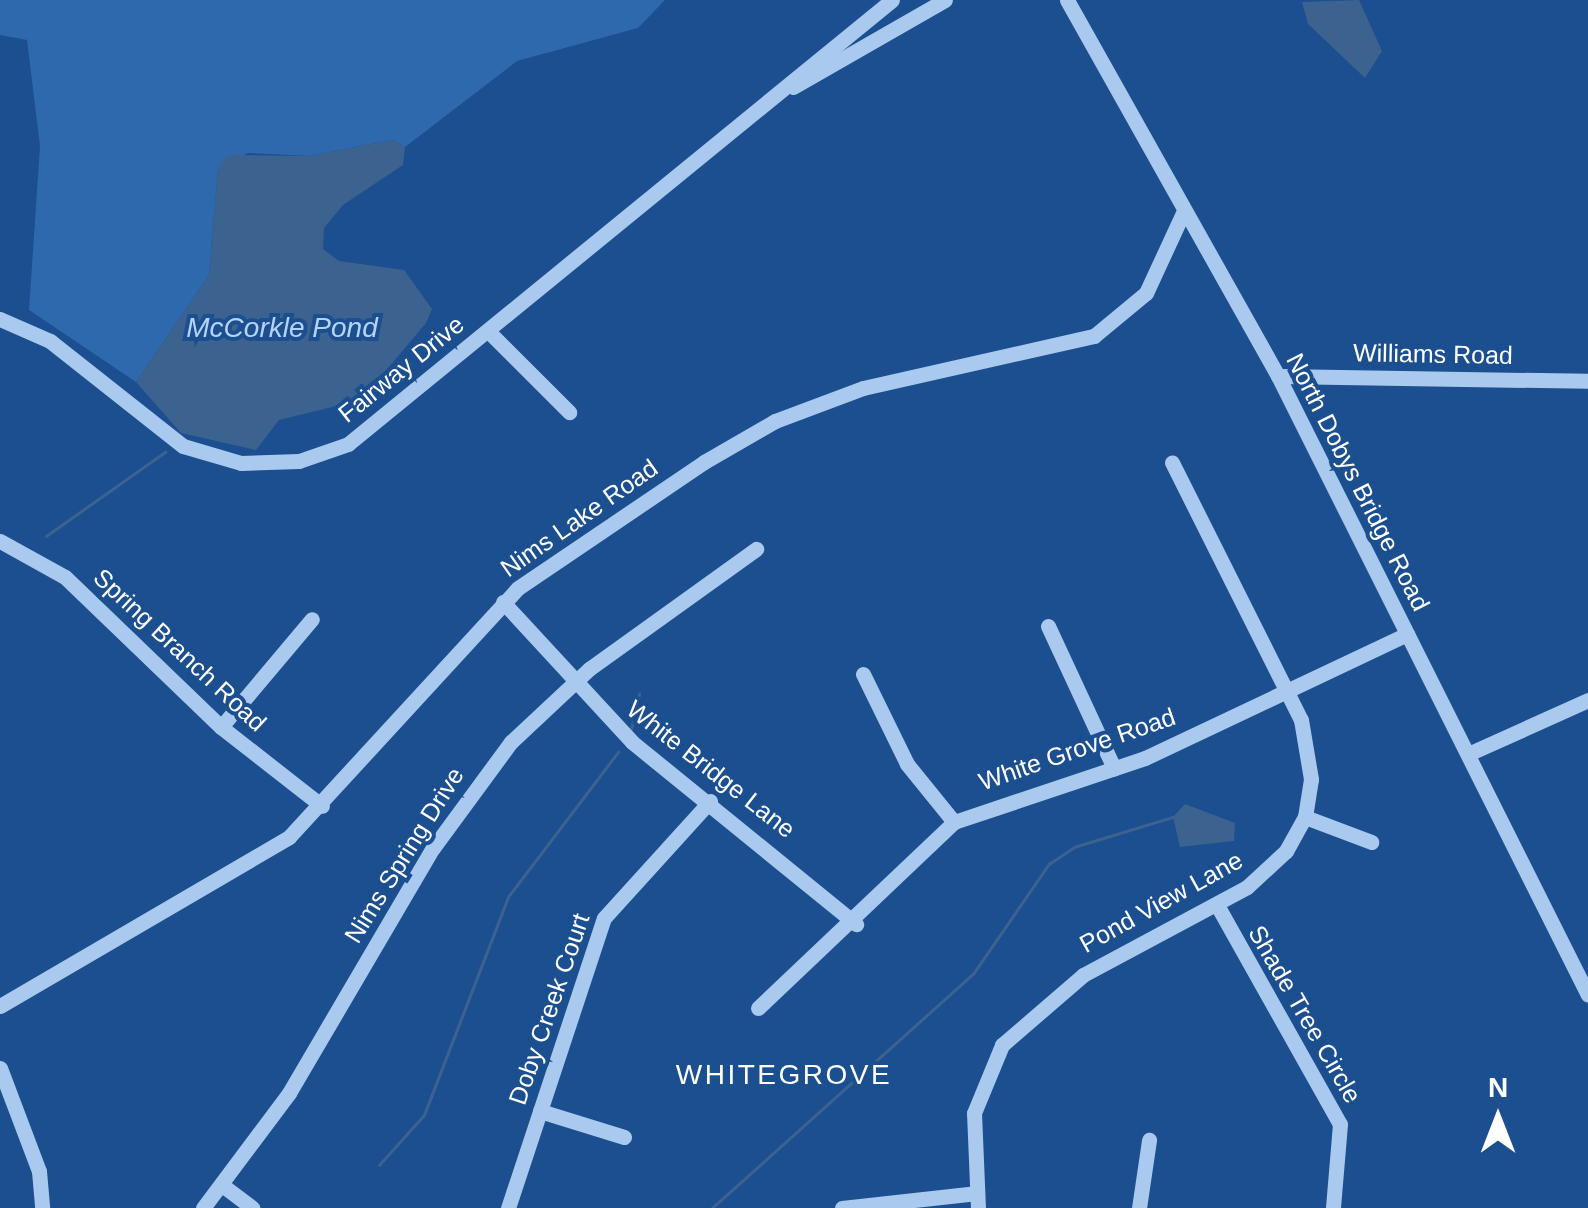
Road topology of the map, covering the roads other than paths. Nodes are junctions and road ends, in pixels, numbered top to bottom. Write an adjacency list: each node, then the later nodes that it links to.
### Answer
1 (892, 0): 4 (street, Fairway Drive)
2 (945, 0): 4 (street, Fairway Drive)
3 (1067, 0): 5 (street, North Dobys Bridge Road)
4 (793, 87): 7 (street, Fairway Drive)
5 (1183, 213): 8 (street, North Dobys Bridge Road); 14 (street, Nims Lake Road)
6 (0, 319): 7 (street, Fairway Drive)
7 (488, 331): 10 (street)
8 (1278, 376): 9 (street, Williams Road); 17 (street, North Dobys Bridge Road)
9 (1588, 381)
10 (569, 412)
11 (1172, 462): 20 (street, Pond View Lane)
12 (0, 542): 22 (street, Spring Branch Road)
13 (756, 549): 19 (street, Nims Spring Drive)
14 (503, 602): 19 (street, White Bridge Lane); 26 (street, Nims Lake Road)
15 (312, 619): 22 (street)
16 (1048, 626): 24 (street)
17 (1407, 634): 20 (street, White Grove Road); 23 (street, North Dobys Bridge Road)
18 (863, 674): 28 (street)
19 (575, 683): 25 (street, White Bridge Lane); 39 (street, Nims Spring Drive)
20 (1288, 690): 24 (street, White Grove Road); 27 (street, Pond View Lane)
21 (1588, 700): 23 (street)
22 (221, 728): 26 (street, Spring Branch Road)
23 (1468, 754): 32 (street, North Dobys Bridge Road)
24 (1114, 768): 28 (street, White Grove Road)
25 (710, 801): 31 (street, White Bridge Lane); 36 (street, Doby Creek Court)
26 (322, 806): 33 (street, Nims Lake Road)
27 (1305, 817): 29 (street); 30 (street, Pond View Lane)
28 (954, 822): 31 (street, White Grove Road)
29 (1371, 842)
30 (1217, 904): 40 (street, Pond View Lane); 47 (street, Shade Tree Circle)
31 (856, 924): 34 (street, White Grove Road)
32 (1588, 995)
33 (0, 1006)
34 (758, 1008)
35 (0, 1068): 41 (street)
36 (540, 1111): 37 (street); 44 (street, Doby Creek Court)
37 (624, 1137)
38 (1149, 1140): 46 (street)
39 (222, 1186): 42 (street, Nims Spring Drive); 43 (street)
40 (977, 1200): 45 (street)
41 (42, 1208)
42 (203, 1208)
43 (252, 1208)
44 (508, 1208)
45 (842, 1208)
46 (1139, 1208)
47 (1333, 1208)

